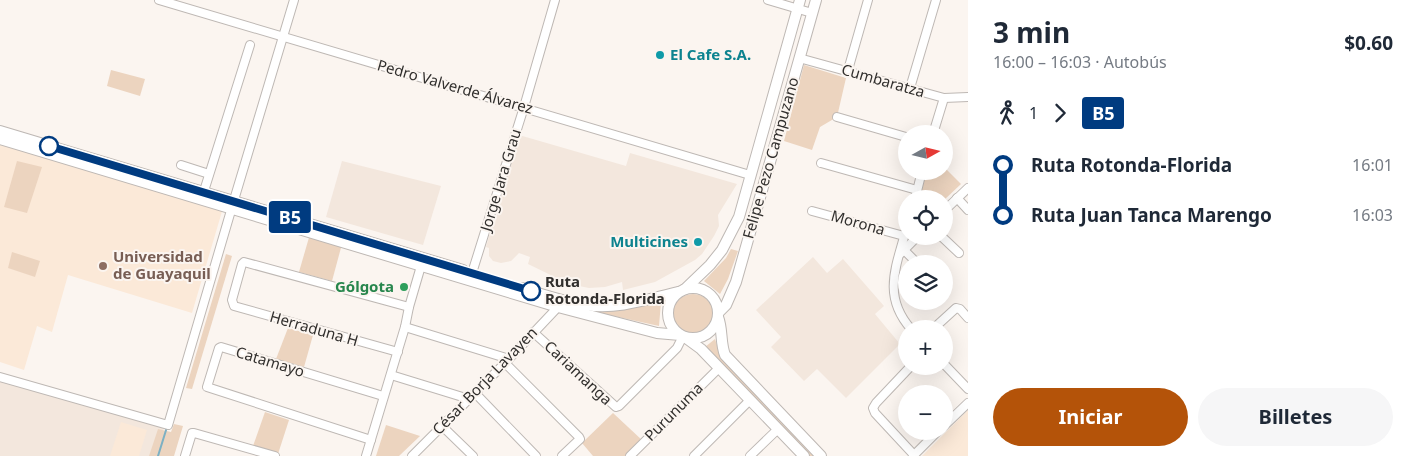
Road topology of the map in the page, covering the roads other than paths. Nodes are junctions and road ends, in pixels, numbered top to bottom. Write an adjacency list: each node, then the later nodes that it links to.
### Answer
1 (159, 0): 12 (street, Pedro Valverde Álvarez)
2 (294, 0): 12 (street)
3 (555, 0): 19 (street, Jorge Jara Grau)
4 (768, 0): 8 (street)
5 (816, 0): 9 (main road, Felipe Pezo Campuzano)
6 (868, 0): 15 (street)
7 (936, 0): 16 (street)
8 (799, 5): 9 (street); 10 (main road, Felipe Pezo Campuzano)
9 (812, 14): 11 (main road, Felipe Pezo Campuzano)
10 (792, 29): 11 (main road); 29 (main road, Felipe Pezo Campuzano)
11 (806, 33): 14 (main road, Felipe Pezo Campuzano)
12 (283, 37): 19 (street, Pedro Valverde Álvarez); 35 (street)
13 (250, 45): 28 (street)
14 (799, 58): 15 (street, Cumbaratza); 50 (main road, Felipe Pezo Campuzano)
15 (848, 70): 16 (street, Cumbaratza)
16 (910, 88): 18 (street, Cumbaratza)
17 (968, 97): 18 (street, Cumbaratza)
18 (944, 98): 21 (street)
19 (524, 107): 29 (street, Pedro Valverde Álvarez); 46 (street, Jorge Jara Grau)
20 (837, 117): 23 (street)
21 (936, 125)
22 (0, 129): 25 (main road)
23 (898, 135)
24 (0, 139): 25 (main road)
25 (15, 139): 32 (main road); 35 (main road)
26 (821, 163): 31 (street)
27 (180, 165): 28 (street)
28 (209, 174): 32 (street)
29 (750, 175): 47 (main road, Felipe Pezo Campuzano)
30 (968, 188): 33 (street)
31 (901, 190)
32 (204, 191): 35 (main road)
33 (957, 198): 34 (street); 37 (street)
34 (953, 202)
35 (233, 204): 45 (main road); 46 (main road); 63 (street)
36 (812, 210): 38 (street, Morona)
37 (968, 210)
38 (898, 231)
39 (902, 245): 42 (street)
40 (908, 245): 42 (street)
41 (951, 245): 43 (street)
42 (901, 252): 44 (street); 52 (street)
43 (959, 253)
44 (905, 255)
45 (422, 266): 48 (street); 49 (main road)
46 (472, 273): 47 (main road)
47 (681, 290): 50 (main road); 56 (main road)
48 (409, 307): 54 (street); 57 (street, Herraduna H)
49 (558, 307): 55 (street, César Borja Lavayen); 56 (main road)
50 (718, 315): 56 (main road); 85 (main road)
51 (968, 318): 53 (street)
52 (904, 320)
53 (943, 320)
54 (405, 327): 57 (street); 58 (street)
55 (533, 332): 56 (street, Cariamanga); 58 (street, César Borja Lavayen)
56 (683, 336): 59 (main road)
57 (398, 352): 61 (street)
58 (507, 361): 66 (street, César Borja Lavayen); 80 (street)
59 (719, 368): 67 (main road); 81 (street, Purunuma)
60 (953, 373): 64 (street)
61 (392, 375): 65 (street); 66 (street)
62 (902, 375): 86 (street)
63 (0, 376)
64 (968, 389)
65 (383, 396): 72 (street); 72 (street, Catamayo)
66 (472, 396): 70 (street, César Borja Lavayen); 79 (street)
67 (750, 400): 71 (main road); 82 (street)
68 (968, 403): 69 (street)
69 (953, 417)
70 (442, 426): 77 (street, César Borja Lavayen); 78 (street)
71 (778, 429): 83 (street); 84 (main road)
72 (371, 440): 76 (street)
73 (929, 440): 86 (street)
74 (185, 456): 75 (street)
75 (275, 456)
76 (366, 456)
77 (412, 456)
78 (473, 456)
79 (536, 456)
80 (562, 456)
81 (630, 456)
82 (694, 456)
83 (750, 456)
84 (804, 456)
85 (821, 456)
86 (913, 456)

